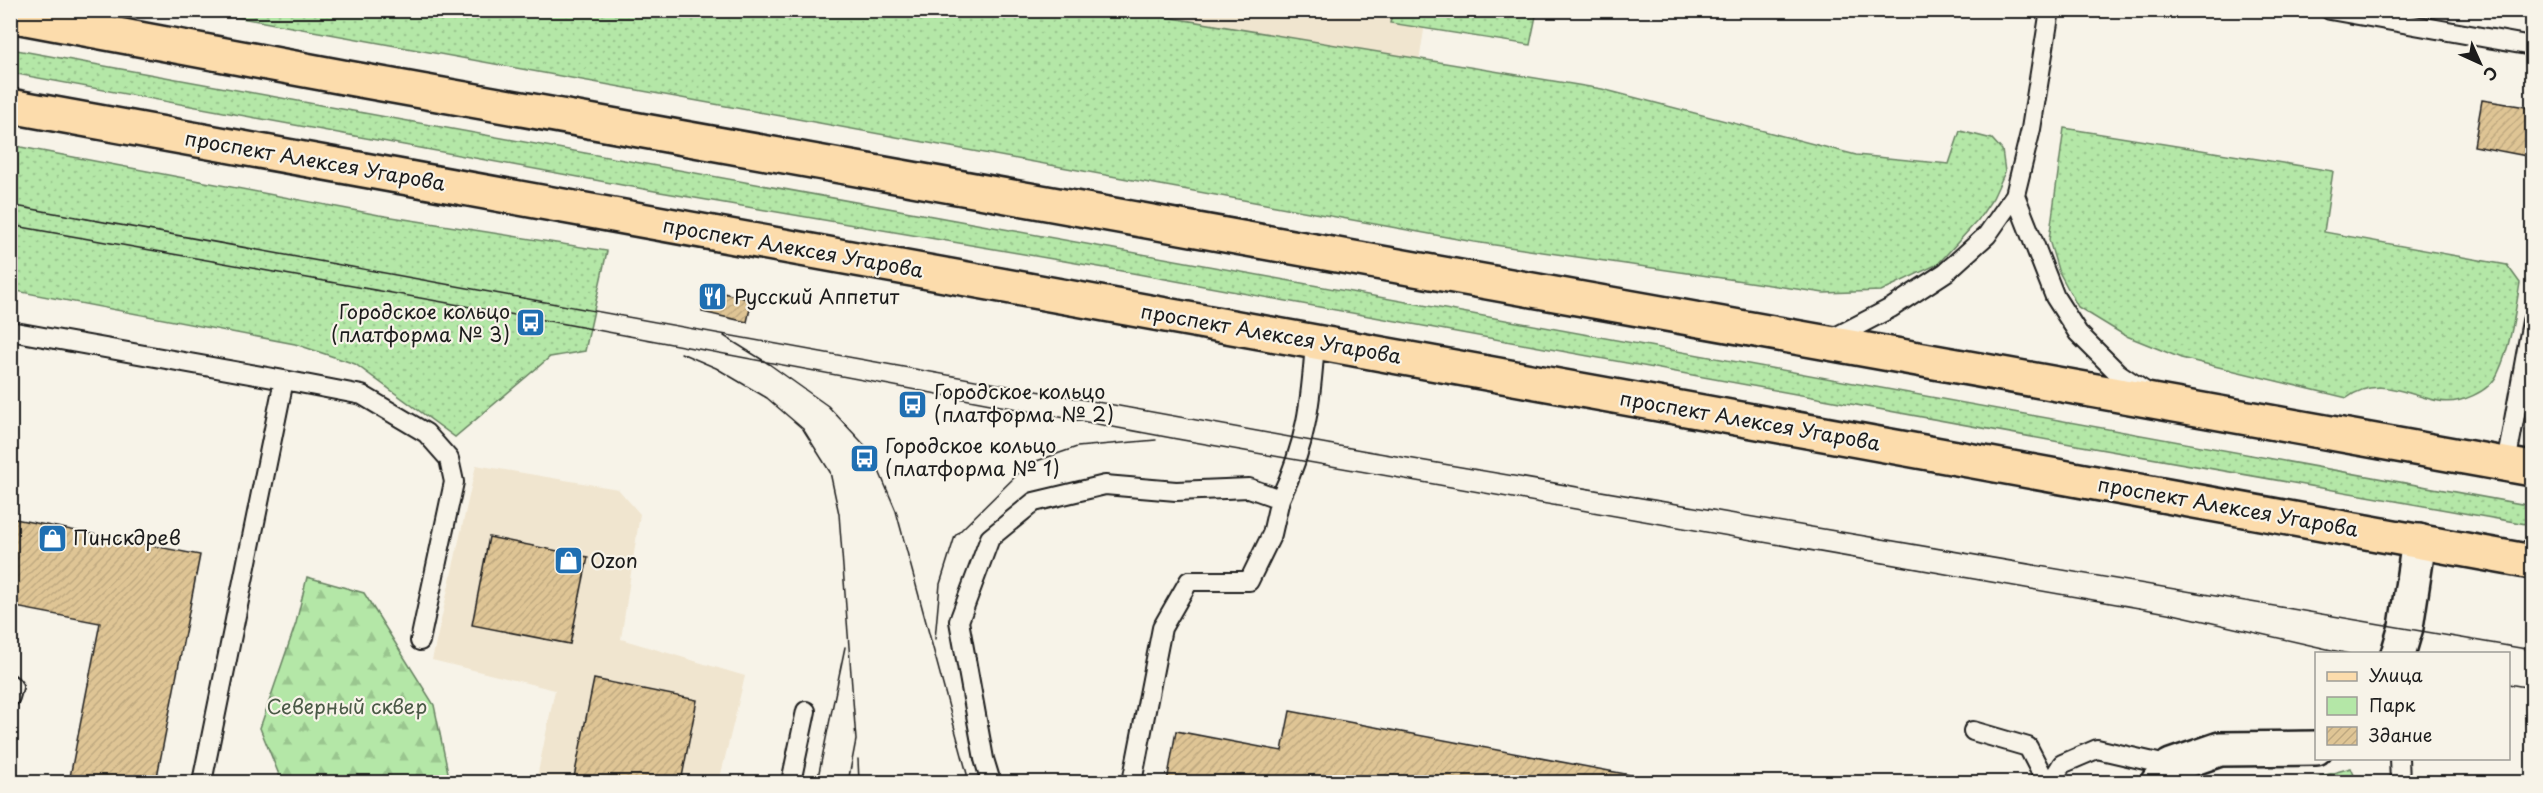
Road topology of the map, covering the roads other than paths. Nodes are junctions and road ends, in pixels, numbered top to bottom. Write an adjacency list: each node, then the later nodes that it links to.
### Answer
1 (2050, 10): 6 (lane)
2 (2330, 10): 4 (lane)
3 (10, 15): 10 (main road)
4 (2532, 46)
5 (10, 106): 9 (main road, проспект Алексея Угарова)
6 (2015, 195): 10 (lane); 12 (lane)
7 (2532, 321): 13 (lane)
8 (10, 331): 11 (lane)
9 (1315, 342): 14 (lane); 15 (main road, проспект Алексея Угарова)
10 (1819, 346): 12 (main road)
11 (284, 380): 17 (lane); 26 (lane)
12 (2163, 404): 13 (main road)
13 (2519, 467)
14 (1280, 499): 28 (lane); 29 (lane)
15 (2419, 541): 16 (main road, проспект Алексея Угарова); 18 (street)
16 (2532, 562)
17 (420, 641)
18 (2399, 652)
19 (10, 684): 20 (lane)
20 (10, 697)
21 (806, 711): 27 (lane)
22 (1972, 730): 30 (lane)
23 (2315, 748): 25 (street)
24 (2399, 760): 32 (lane)
25 (2165, 774): 31 (lane)
26 (202, 783)
27 (791, 783)
28 (991, 783)
29 (1132, 783)
30 (2046, 783)
31 (2051, 783)
32 (2400, 783)

